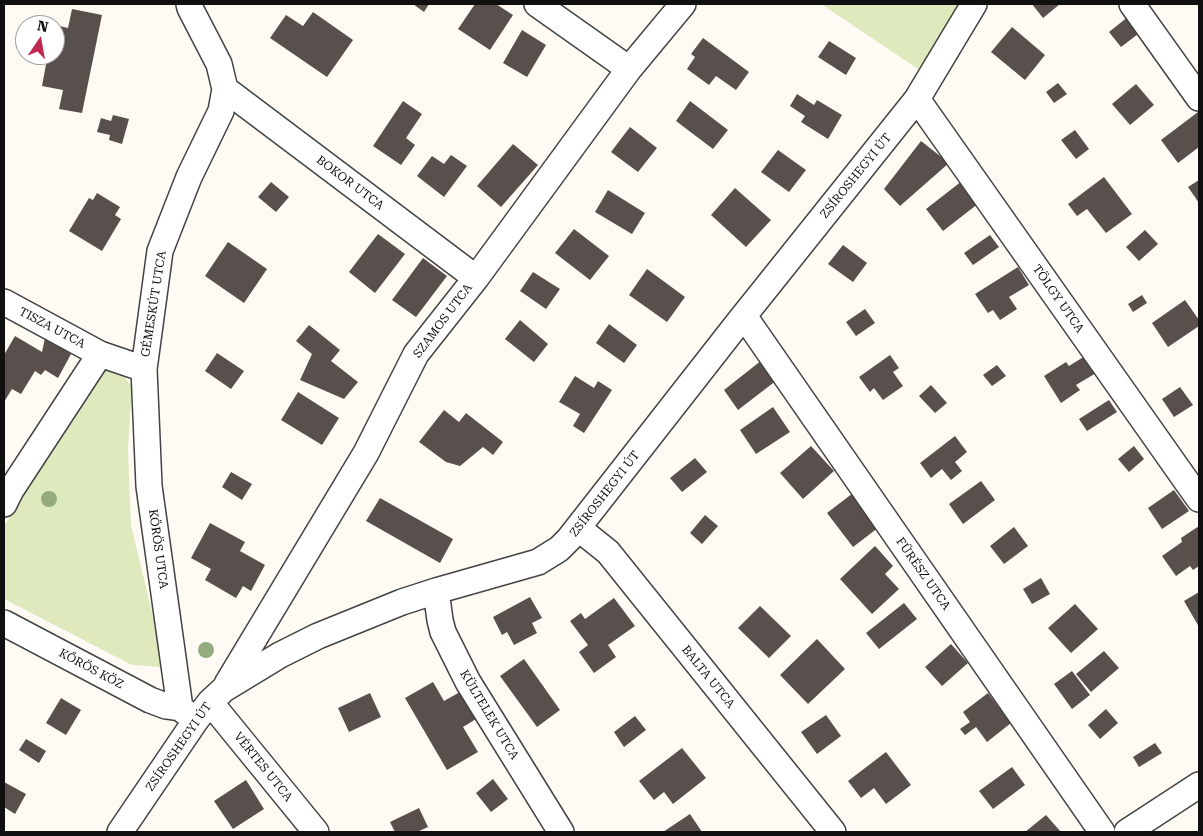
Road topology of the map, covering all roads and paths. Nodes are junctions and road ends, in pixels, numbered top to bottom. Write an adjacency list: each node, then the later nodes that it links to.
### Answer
1 (537, 4): 6 (street)
2 (683, 4): 6 (street, SZAMOS UTCA)
3 (974, 4): 8 (street, ZSÍROSHEGYI ÚT)
4 (1132, 4): 9 (street)
5 (183, 5): 7 (street, GÉMESKÚT UTCA)
6 (629, 69): 10 (street, SZAMOS UTCA)
7 (225, 89): 10 (street, BOKOR UTCA); 14 (street, GÉMESKÚT UTCA)
8 (917, 98): 12 (street, ZSÍROSHEGYI ÚT); 16 (street, TÖLGY UTCA)
9 (1199, 98)
10 (476, 278): 20 (street, SZAMOS UTCA)
11 (4, 302): 13 (street, TISZA UTCA)
12 (744, 316): 17 (street, ZSÍROSHEGYI ÚT); 26 (street, FŰRÉSZ UTCA)
13 (100, 354): 14 (street, GÉMESKÚT UTCA); 15 (street)
14 (144, 370): 20 (street, KŐRÖS UTCA)
15 (6, 493)
16 (1199, 499)
17 (578, 528): 18 (street, ZSÍROSHEGYI ÚT); 25 (street, BALTA UTCA)
18 (436, 591): 20 (street, ZSÍROSHEGYI ÚT); 24 (street, KÜLTELEK UTCA)
19 (4, 623): 20 (street, KŐRÖS KÖZ)
20 (202, 705): 22 (street, ZSÍROSHEGYI ÚT); 23 (street, VÉRTES UTCA)
21 (1199, 785): 27 (street)
22 (120, 832)
23 (316, 832)
24 (562, 832)
25 (832, 832)
26 (1102, 832)
27 (1127, 832)

